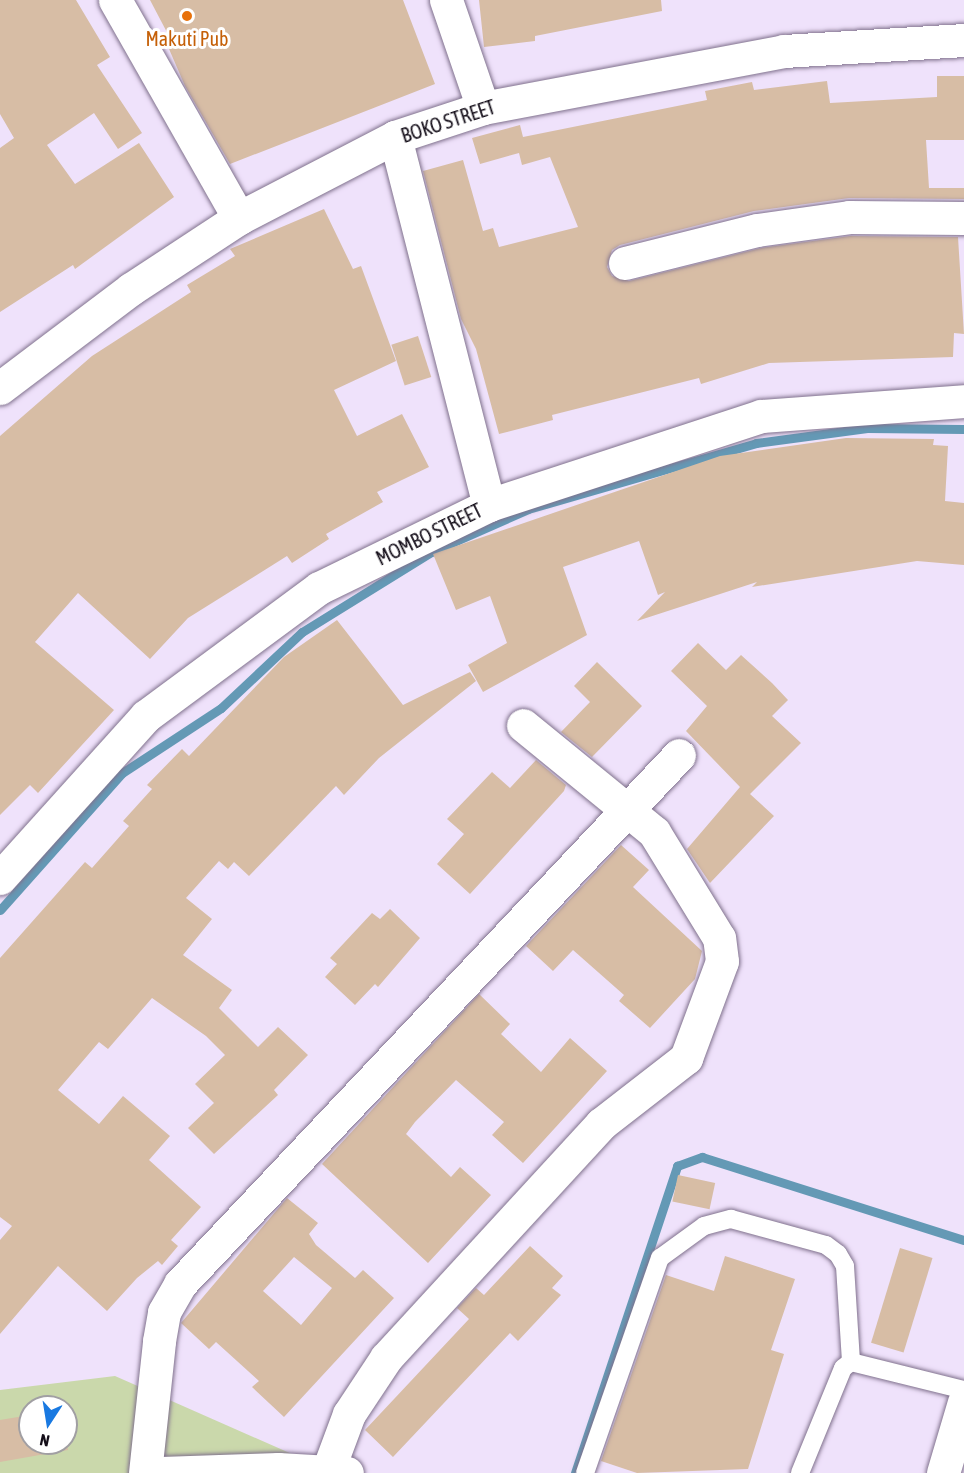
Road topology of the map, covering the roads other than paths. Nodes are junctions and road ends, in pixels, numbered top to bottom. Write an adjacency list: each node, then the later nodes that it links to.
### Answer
1 (115, 0): 6 (street)
2 (446, 0): 4 (street)
3 (964, 40): 4 (street, BOKO STREET)
4 (483, 108): 5 (street, BOKO STREET)
5 (395, 138): 6 (street, BOKO STREET); 11 (street)
6 (239, 218): 9 (street, BOKO STREET)
7 (964, 218): 8 (street)
8 (625, 263)
9 (0, 388)
10 (964, 401): 11 (street, MOMBO STREET)
11 (489, 505): 15 (street, MOMBO STREET)
12 (523, 725): 14 (street)
13 (679, 755): 14 (street)
14 (627, 807): 19 (street); 20 (street)
15 (0, 878)
16 (851, 1362): 17 (lane); 22 (lane); 23 (lane)
17 (964, 1390)
18 (964, 1402): 24 (street)
19 (333, 1472): 21 (street)
20 (145, 1473)
21 (161, 1473)
22 (585, 1473)
23 (800, 1473)
24 (943, 1473)

